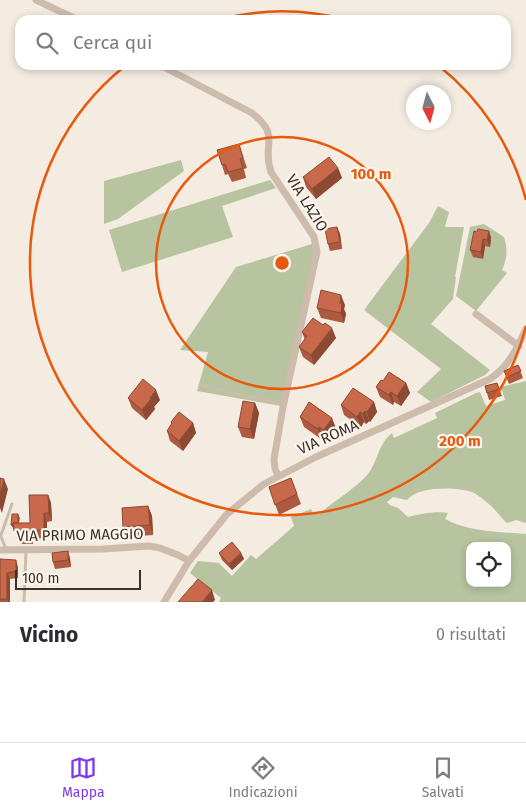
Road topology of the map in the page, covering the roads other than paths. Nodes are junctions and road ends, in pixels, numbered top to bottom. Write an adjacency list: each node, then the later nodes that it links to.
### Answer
1 (36, 0): 2 (street)
2 (68, 15)
3 (170, 70): 8 (street, VIA LAZIO)
4 (476, 314): 6 (street)
5 (526, 329): 6 (street, VIA ROMA)
6 (519, 346): 9 (street, VIA ROMA)
7 (200, 385): 8 (lane)
8 (284, 405): 9 (street, VIA LAZIO)
9 (278, 475): 14 (street, VIA ROMA)
10 (12, 504): 11 (lane)
11 (1, 534): 12 (lane)
12 (3, 550): 13 (street, VIA PRIMO MAGGIO)
13 (26, 550): 14 (street, VIA PRIMO MAGGIO); 15 (lane)
14 (188, 561): 16 (street, VIA ROMA)
15 (24, 602)
16 (164, 602)

